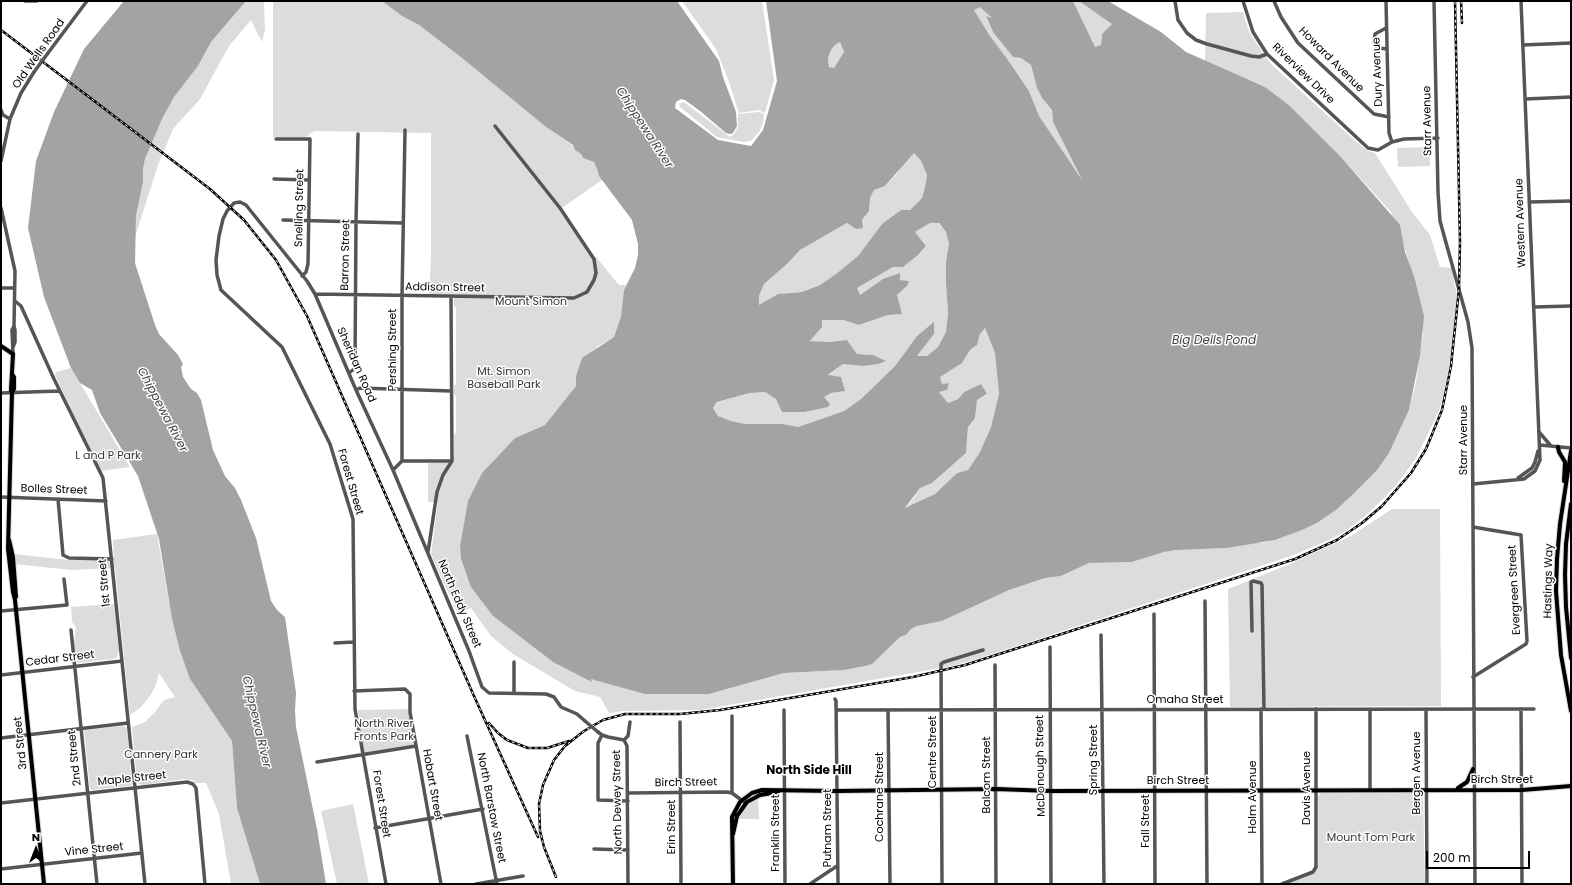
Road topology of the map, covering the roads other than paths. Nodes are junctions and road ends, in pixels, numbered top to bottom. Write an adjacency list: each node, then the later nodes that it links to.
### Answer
1 (25, 1): 2 (street)
2 (37, 1)
3 (1174, 1): 14 (street)
4 (1243, 1): 14 (street, Riverview Drive)
5 (1274, 1): 18 (street, Howard Avenue)
6 (1386, 1): 10 (street, Dury Avenue)
7 (1434, 1): 23 (street, Starr Avenue)
8 (1521, 1): 12 (street, Western Avenue)
9 (85, 2): 19 (street, Old Wells Road, bridge)
10 (1386, 28): 13 (street, Dury Avenue); 13 (street)
11 (1571, 44): 12 (street)
12 (1523, 45): 16 (street, Western Avenue)
13 (1387, 49): 18 (street, Dury Avenue)
14 (1267, 54): 25 (street, Riverview Drive)
15 (1571, 97): 16 (street)
16 (1525, 99): 31 (street, Western Avenue)
17 (1, 110): 19 (street)
18 (1388, 117): 25 (street, Dury Avenue)
19 (10, 119): 26 (street)
20 (495, 126): 43 (street, Addison Street)
21 (405, 130): 36 (street, Pershing Street)
22 (358, 134): 35 (street, Barron Street)
23 (1436, 138): 25 (street); 65 (street, Starr Avenue)
24 (276, 139): 28 (street, Snelling Street)
25 (1392, 142)
26 (1, 161)
27 (274, 179): 28 (street)
28 (309, 180): 34 (street, Snelling Street)
29 (1571, 201): 31 (street)
30 (240, 202): 37 (street, Sheridan Road); 84 (street, Forest Street)
31 (1529, 202): 46 (street, Western Avenue)
32 (1, 211): 39 (street, 3rd Street)
33 (283, 220): 34 (street)
34 (309, 220): 35 (street); 37 (street, Snelling Street)
35 (356, 222): 36 (street); 41 (street, Barron Street)
36 (403, 223): 42 (street, Pershing Street)
37 (302, 276): 40 (street, Sheridan Road)
38 (1, 288): 39 (street)
39 (14, 288): 44 (street, 3rd Street)
40 (315, 294): 41 (street, Addison Street); 49 (street, Sheridan Road)
41 (355, 295): 42 (street, Addison Street); 49 (street, Barron Street)
42 (402, 296): 43 (street, Addison Street); 50 (street, Pershing Street)
43 (451, 297): 53 (street)
44 (14, 302): 48 (street, 3rd Street); 52 (street, 1st Street)
45 (1571, 306): 46 (street)
46 (1534, 307): 56 (street, Western Avenue)
47 (1, 346): 48 (main road)
48 (13, 354): 54 (main road, 3rd Street)
49 (349, 373): 51 (street, Sheridan Road)
50 (402, 389): 51 (street); 53 (street); 62 (street, Pershing Street)
51 (356, 390): 64 (street, Sheridan Road)
52 (59, 391): 54 (street); 69 (street, 1st Street)
53 (451, 391): 63 (street)
54 (12, 392): 55 (street); 67 (main road, 3rd Street)
55 (1, 393)
56 (1539, 430): 57 (street, Western Avenue); 58 (street)
57 (1540, 445): 58 (street); 65 (street)
58 (1551, 446): 59 (street)
59 (1558, 447): 60 (street); 70 (main road)
60 (1571, 448)
61 (1571, 451): 70 (main road, Hastings Way)
62 (402, 461): 63 (street); 64 (street)
63 (452, 461): 73 (street, North Eddy Street)
64 (393, 470): 73 (street, Sheridan Road)
65 (1473, 484): 72 (street, Starr Avenue)
66 (1, 497): 67 (street, Bolles Street)
67 (9, 498): 68 (street, Bolles Street); 77 (main road, 3rd Street)
68 (58, 499): 69 (street, Bolles Street); 74 (street)
69 (106, 501): 74 (street, 1st Street)
70 (1563, 501): 114 (main road, Hastings Way)
71 (1571, 504): 87 (main road, Hastings Way)
72 (1473, 527): 94 (street, Starr Avenue); 94 (street, Evergreen Street)
73 (427, 554): 96 (street, North Eddy Street)
74 (112, 559): 88 (street, 1st Street)
75 (64, 579): 77 (street)
76 (1205, 601): 103 (street)
77 (16, 610): 78 (street); 92 (main road, 3rd Street)
78 (1, 611)
79 (1154, 614): 102 (street, Fall Street)
80 (71, 630): 91 (street, 2nd Street)
81 (1252, 631): 104 (street, Holm Avenue)
82 (1102, 635): 101 (street, Spring Street)
83 (335, 642): 84 (street)
84 (354, 642): 95 (street, Forest Street)
85 (1050, 647): 100 (street, McDonough Street)
86 (983, 650): 98 (street, Centre Street)
87 (1571, 658)
88 (122, 661): 91 (street, Cedar Street); 118 (street, 1st Street)
89 (514, 662): 96 (street)
90 (995, 665): 99 (street, Balcom Street)
91 (74, 666): 92 (street, Cedar Street); 119 (street, 2nd Street)
92 (23, 672): 93 (street, Cedar Street); 120 (main road, 3rd Street)
93 (1, 675)
94 (1473, 677): 108 (street, Starr Avenue)
95 (354, 691): 125 (street, Hobart Street); 126 (street, Forest Street)
96 (514, 693): 121 (street, North Eddy Street, bridge)
97 (835, 699): 112 (street, Putnam Street)
98 (941, 709): 99 (street, Omaha Street); 113 (street, Omaha Street); 135 (street, Centre Street)
99 (995, 709): 100 (street, Omaha Street); 136 (street, Balcom Street)
100 (1050, 709): 101 (street, Omaha Street); 145 (street, McDonough Street)
101 (1102, 709): 102 (street, Omaha Street); 137 (street, Spring Street)
102 (1154, 709): 103 (street, Omaha Street); 138 (street, Fall Street)
103 (1206, 709): 104 (street, Omaha Street); 139 (street)
104 (1263, 709): 105 (street, Omaha Street); 140 (street, Holm Avenue)
105 (1316, 709): 106 (street, Omaha Street); 141 (street, Davis Avenue)
106 (1370, 709): 107 (street, Omaha Street); 131 (street)
107 (1426, 709): 108 (street, Omaha Street); 132 (street, Bergen Avenue)
108 (1473, 709): 109 (street, Omaha Street); 128 (street, Starr Avenue)
109 (1521, 709): 110 (street, Omaha Street); 142 (street)
110 (1534, 709)
111 (784, 710): 143 (street, Franklin Street)
112 (836, 710): 113 (street, Omaha Street); 147 (street, Putnam Street)
113 (888, 710): 144 (street, Cochrane Street)
114 (1571, 711)
115 (732, 716): 150 (street)
116 (630, 722): 124 (street, North Dewey Street)
117 (680, 722): 146 (street, Erin Street)
118 (128, 723): 119 (street); 130 (street, 1st Street)
119 (81, 729): 120 (street); 148 (street, 2nd Street)
120 (29, 735): 123 (street); 151 (main road, 3rd Street)
121 (602, 735): 124 (street); 152 (street)
122 (467, 736): 155 (street, North Barstow Street)
123 (1, 738)
124 (624, 740): 149 (street, North Dewey Street)
125 (416, 746): 126 (street); 156 (street, Hobart Street)
126 (364, 755): 127 (street); 157 (street, Forest Street)
127 (317, 762)
128 (1473, 769): 133 (main road); 134 (street, Starr Avenue)
129 (1571, 786): 142 (main road, Birch Street)
130 (135, 788): 148 (street, Maple Street); 160 (street, 1st Street); 170 (street, Maple Street)
131 (1370, 789): 132 (main road, Birch Street); 141 (main road, Birch Street)
132 (1426, 789): 133 (main road, Birch Street); 189 (street, Bergen Avenue)
133 (1456, 789): 134 (main road, Birch Street)
134 (1473, 789): 142 (main road, Birch Street); 190 (street, Starr Avenue)
135 (942, 790): 136 (main road, Birch Street); 144 (main road, Birch Street); 181 (street, Centre Street)
136 (996, 790): 145 (main road, Birch Street); 182 (street, Balcom Street)
137 (1103, 790): 138 (main road, Birch Street); 145 (main road, Birch Street); 184 (street, Spring Street)
138 (1155, 790): 139 (main road, Birch Street); 185 (street, Fall Street)
139 (1206, 790): 140 (main road, Birch Street); 186 (street)
140 (1261, 790): 141 (main road, Birch Street); 187 (street, Holm Avenue)
141 (1316, 790): 188 (street, Davis Avenue)
142 (1522, 790): 191 (street)
143 (785, 791): 147 (main road, Birch Street); 153 (main road, Birch Street); 177 (street, Franklin Street)
144 (889, 791): 147 (main road, Birch Street); 180 (street, Cochrane Street)
145 (1051, 791): 183 (street, McDonough Street)
146 (680, 792): 149 (street, Birch Street); 150 (street, Birch Street); 175 (street, Erin Street)
147 (837, 792): 163 (street, Putnam Street)
148 (87, 793): 151 (street, Maple Street); 161 (street, 2nd Street)
149 (628, 793): 152 (street, North Dewey Street)
150 (732, 793): 153 (street, Birch Street)
151 (35, 799): 154 (street, Maple Street); 162 (main road, 3rd Street)
152 (628, 801): 159 (street, North Dewey Street)
153 (744, 802): 176 (main road)
154 (1, 803)
155 (483, 809): 156 (street); 166 (street, North Barstow Street)
156 (429, 818): 157 (street); 172 (street, Hobart Street)
157 (375, 828): 171 (street, Forest Street)
158 (594, 849): 159 (street)
159 (628, 850): 174 (street, North Dewey Street)
160 (142, 854): 161 (street, Vine Street); 169 (street, 1st Street)
161 (94, 859): 162 (street, Vine Street); 168 (street, 2nd Street)
162 (42, 864): 164 (street, Vine Street); 167 (main road, 3rd Street)
163 (838, 866): 178 (street); 179 (street, Putnam Street)
164 (1, 869)
165 (523, 876): 166 (street)
166 (497, 882): 173 (street)
167 (44, 884)
168 (97, 884)
169 (145, 884)
170 (205, 884)
171 (386, 884)
172 (441, 884)
173 (476, 884)
174 (628, 884)
175 (681, 884)
176 (733, 884)
177 (785, 884)
178 (810, 884)
179 (838, 884)
180 (890, 884)
181 (942, 884)
182 (996, 884)
183 (1051, 884)
184 (1104, 884)
185 (1155, 884)
186 (1207, 884)
187 (1262, 884)
188 (1282, 884)
189 (1427, 884)
190 (1474, 884)
191 (1522, 884)

